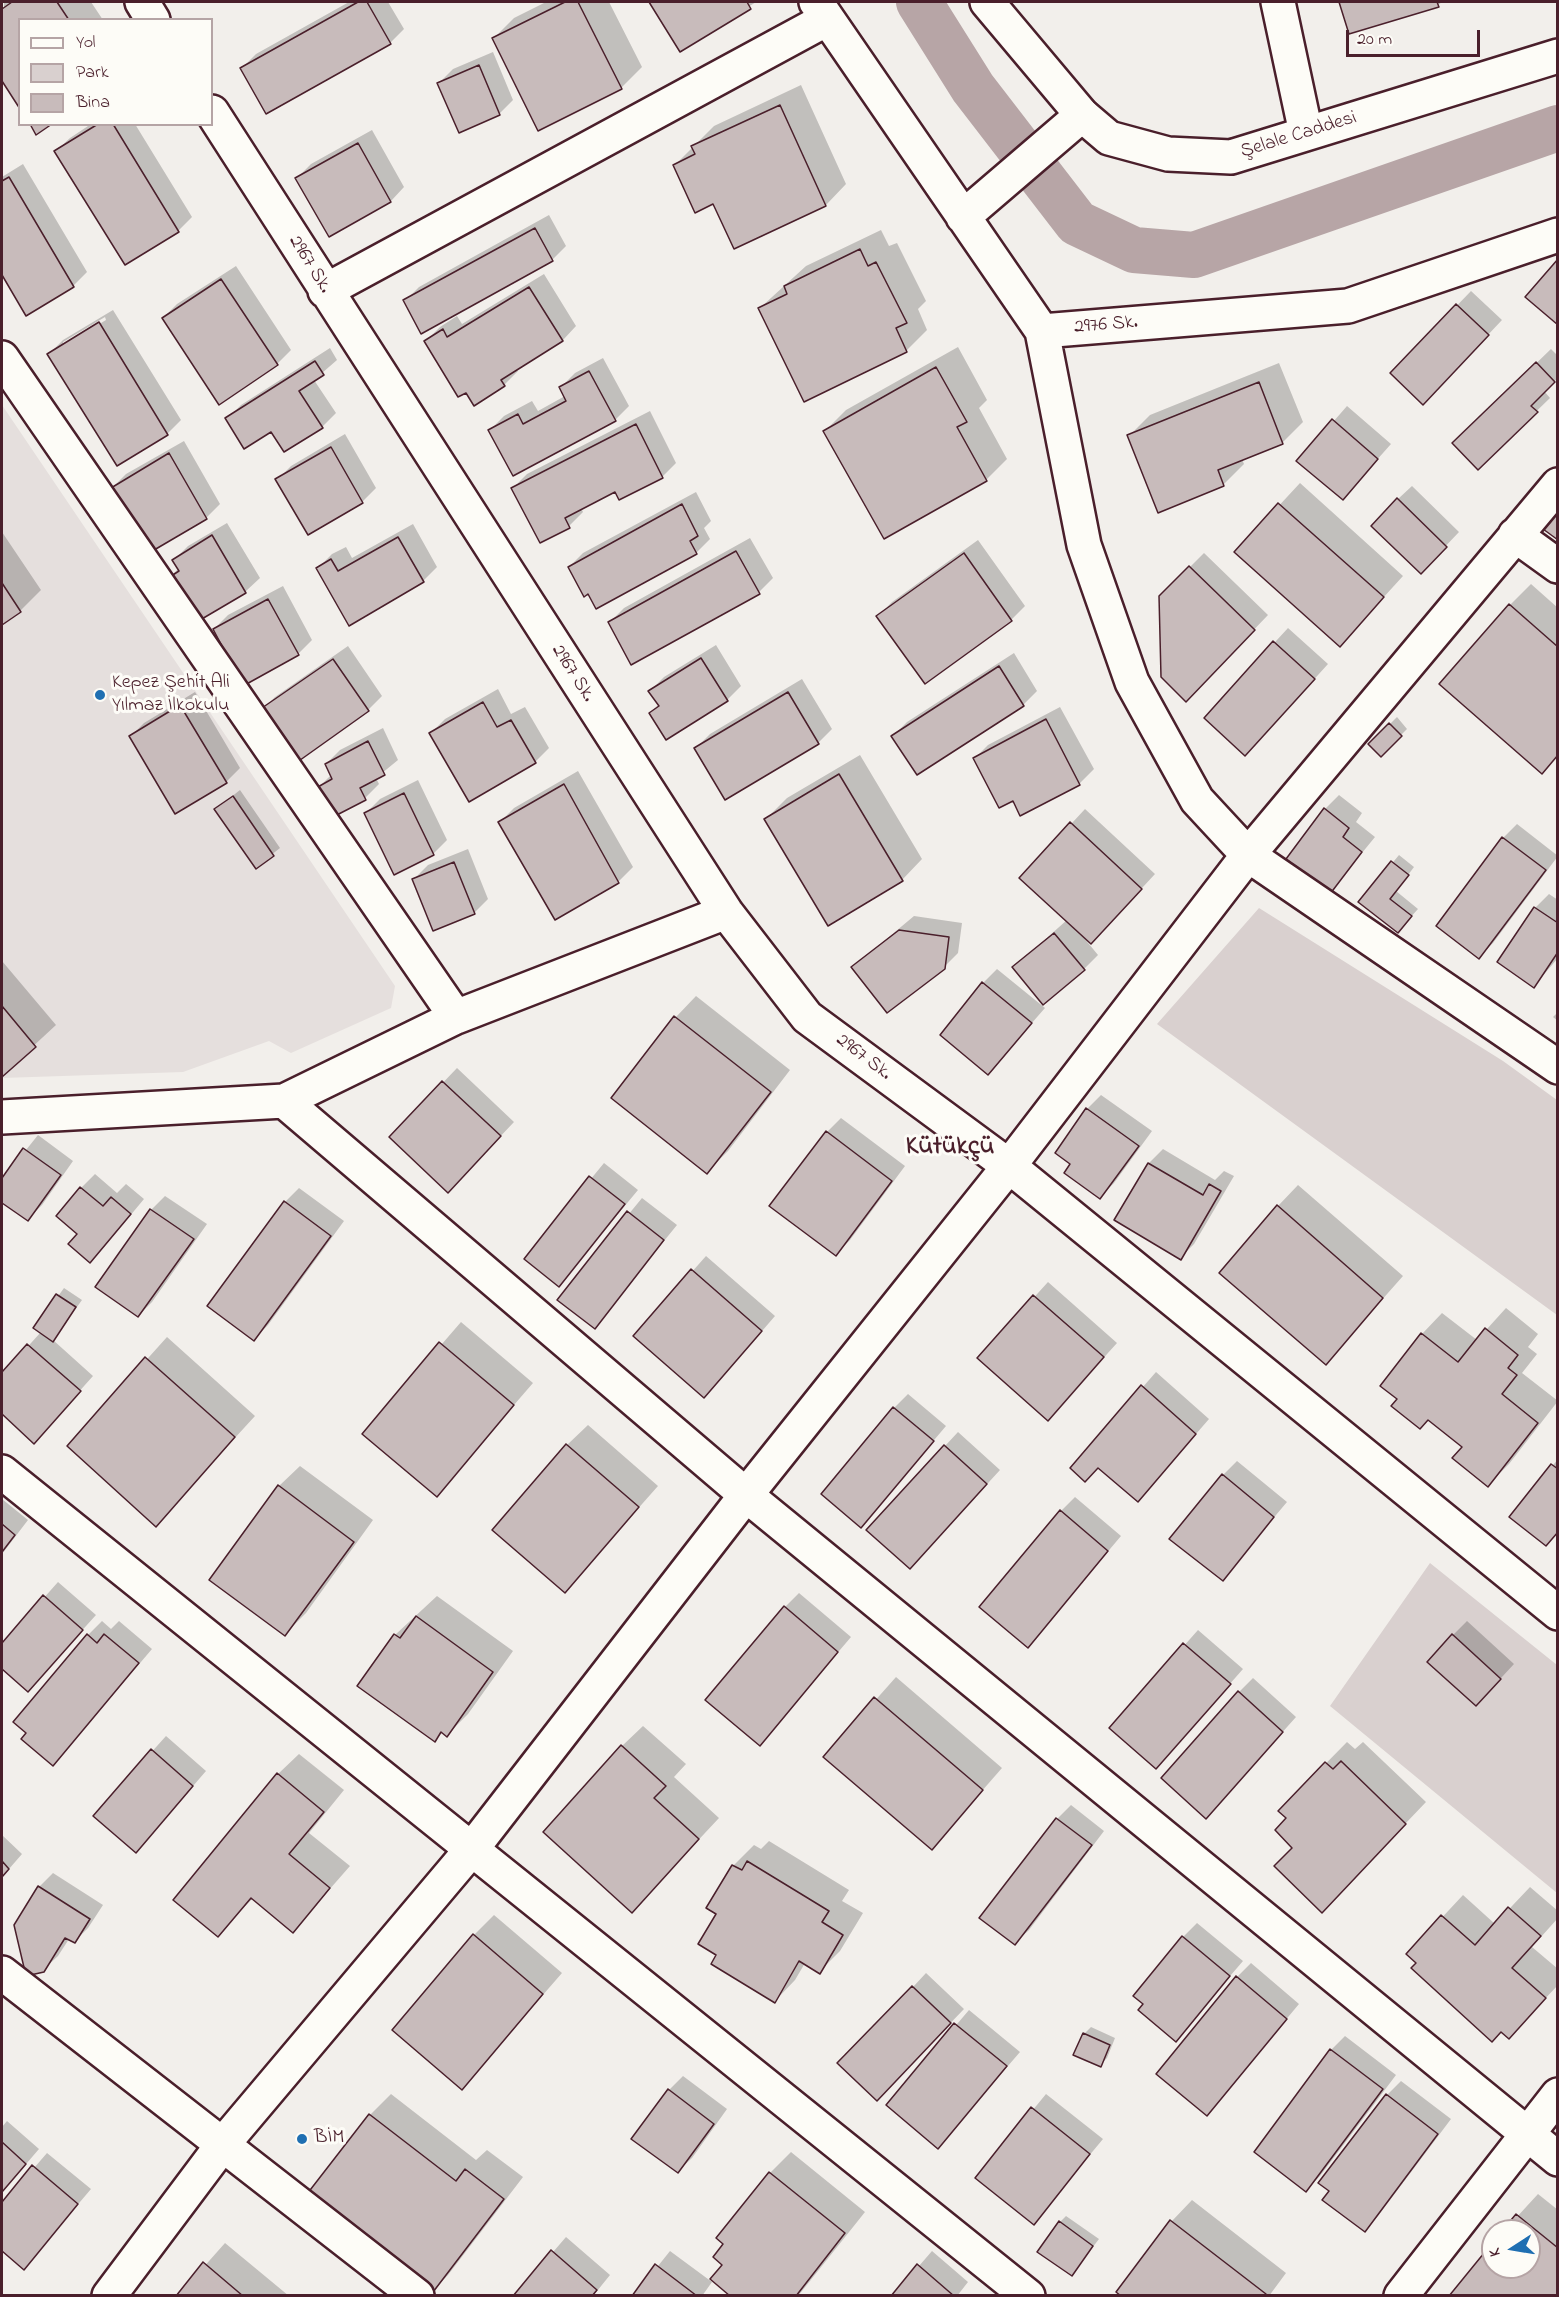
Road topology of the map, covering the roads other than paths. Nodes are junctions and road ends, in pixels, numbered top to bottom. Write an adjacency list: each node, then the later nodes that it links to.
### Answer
1 (142, 2): 5 (street)
2 (987, 2): 8 (street, Şelale Caddesi)
3 (1278, 2): 9 (street)
4 (821, 10): 10 (street); 12 (street)
5 (152, 18)
6 (1557, 56): 9 (street, Şelale Caddesi)
7 (213, 114): 12 (street, 2967 Sk.)
8 (1082, 115): 9 (street, Şelale Caddesi); 10 (street)
9 (1306, 133)
10 (963, 217): 13 (street)
11 (1557, 235): 13 (street, 2976 Sk.)
12 (325, 291): 19 (street, 2967 Sk.)
13 (1042, 331): 18 (street)
14 (2, 357): 20 (street)
15 (1557, 485): 16 (street)
16 (1515, 535): 17 (street); 18 (street)
17 (1557, 566)
18 (1248, 855): 21 (street); 24 (street)
19 (726, 912): 20 (street); 24 (street, 2967 Sk.)
20 (456, 1017): 22 (street)
21 (1557, 1067)
22 (284, 1101): 23 (street); 26 (street)
23 (2, 1117)
24 (1009, 1166): 26 (street); 27 (street, 2967 Sk.)
25 (2, 1472): 28 (street)
26 (746, 1496): 28 (street); 31 (street)
27 (1557, 1613)
28 (471, 1850): 32 (street); 36 (street)
29 (2, 1973): 32 (street)
30 (1557, 2095): 31 (street)
31 (1527, 2135): 33 (street); 37 (street)
32 (223, 2144): 34 (street); 35 (street)
33 (1557, 2159)
34 (109, 2295)
35 (417, 2295)
36 (1028, 2295)
37 (1401, 2295)

